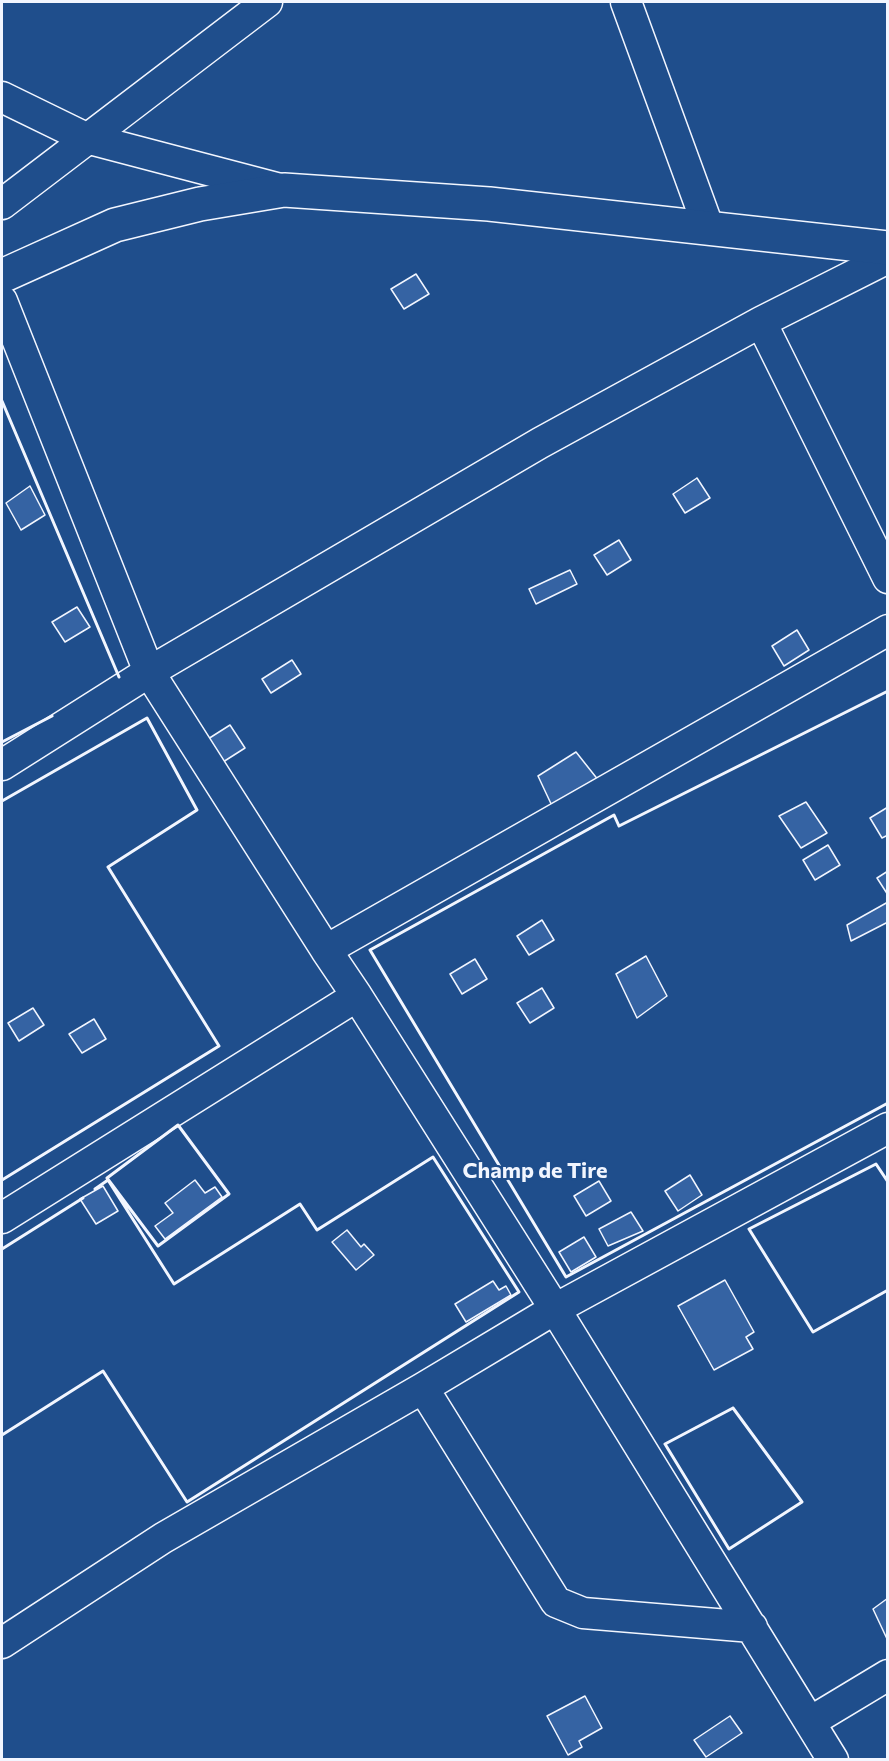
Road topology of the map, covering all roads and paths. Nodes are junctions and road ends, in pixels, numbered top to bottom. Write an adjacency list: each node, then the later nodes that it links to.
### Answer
1 (267, 2): 4 (street)
2 (626, 2): 7 (street)
3 (2, 96): 4 (street)
4 (86, 138): 5 (street); 6 (street)
5 (284, 189): 7 (main road); 10 (main road)
6 (2, 204)
7 (709, 228): 8 (main road)
8 (888, 248)
9 (888, 258): 12 (street)
10 (2, 276)
11 (2, 300): 15 (street)
12 (761, 322): 13 (street); 15 (street)
13 (888, 578)
14 (888, 630): 17 (street)
15 (149, 672): 16 (street); 17 (street)
16 (2, 765)
17 (326, 950): 18 (street)
18 (357, 996): 20 (street); 21 (street)
19 (888, 1128): 21 (street)
20 (2, 1218)
21 (555, 1309): 22 (street); 23 (street)
22 (423, 1388): 23 (street); 24 (street)
23 (752, 1627): 26 (street)
24 (2, 1643)
25 (888, 1675): 26 (street)
26 (810, 1722): 27 (street)
27 (833, 1760)

